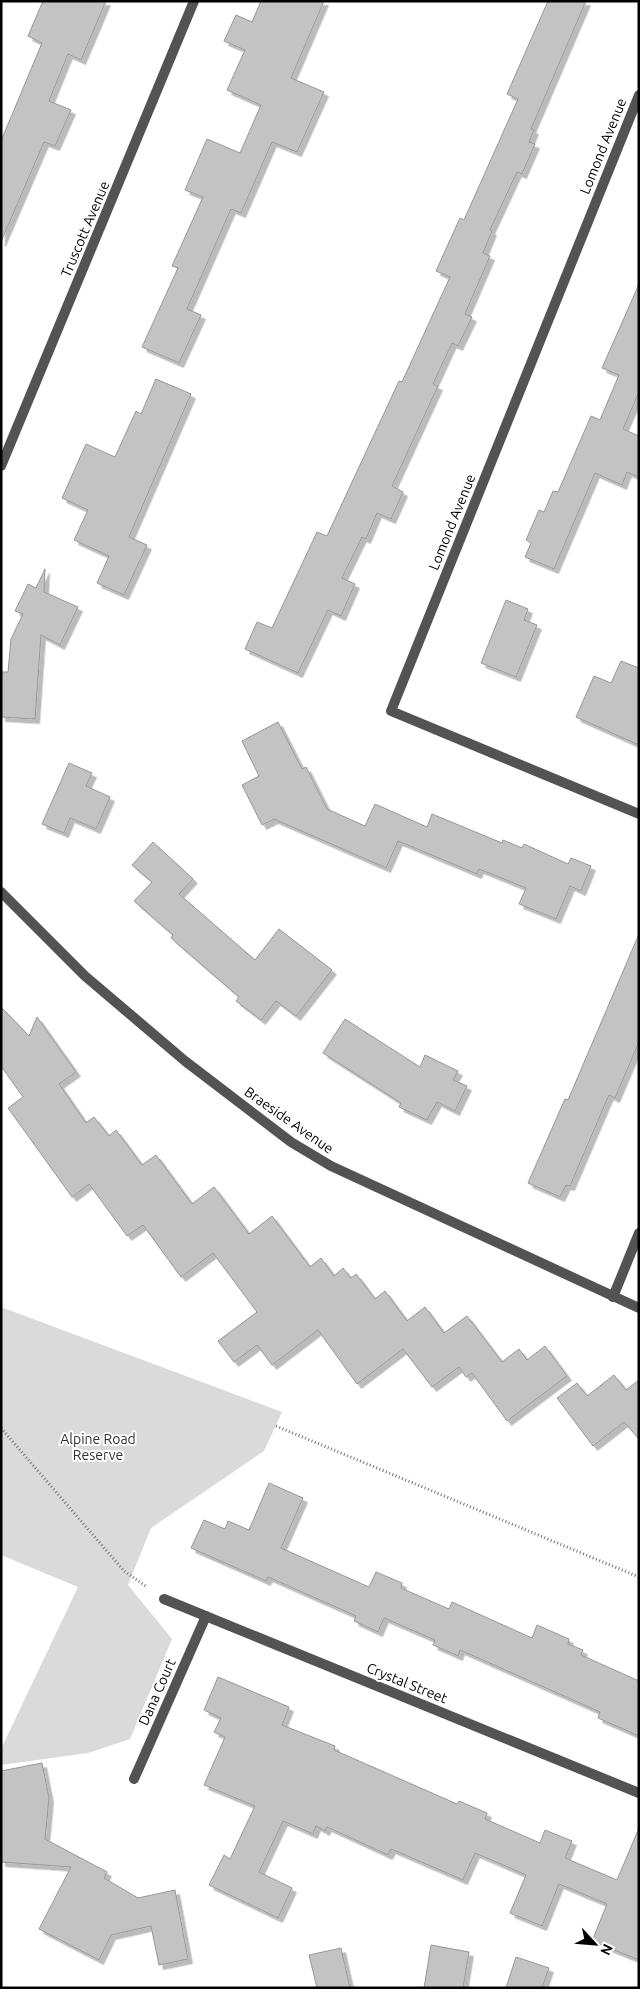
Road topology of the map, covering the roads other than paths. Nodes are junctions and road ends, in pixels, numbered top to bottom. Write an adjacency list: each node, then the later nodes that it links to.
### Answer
1 (194, 1): 3 (street, Truscott Avenue)
2 (639, 95): 4 (street, Lomond Avenue)
3 (1, 466)
4 (639, 814)
5 (1, 892): 7 (street, Braeside Avenue)
6 (639, 1233): 7 (street)
7 (612, 1297): 8 (street, Braeside Avenue)
8 (639, 1308)
9 (164, 1598): 10 (street, Crystal Street)
10 (206, 1616): 11 (street, Dana Court); 12 (street, Crystal Street)
11 (134, 1779)
12 (639, 1793)

